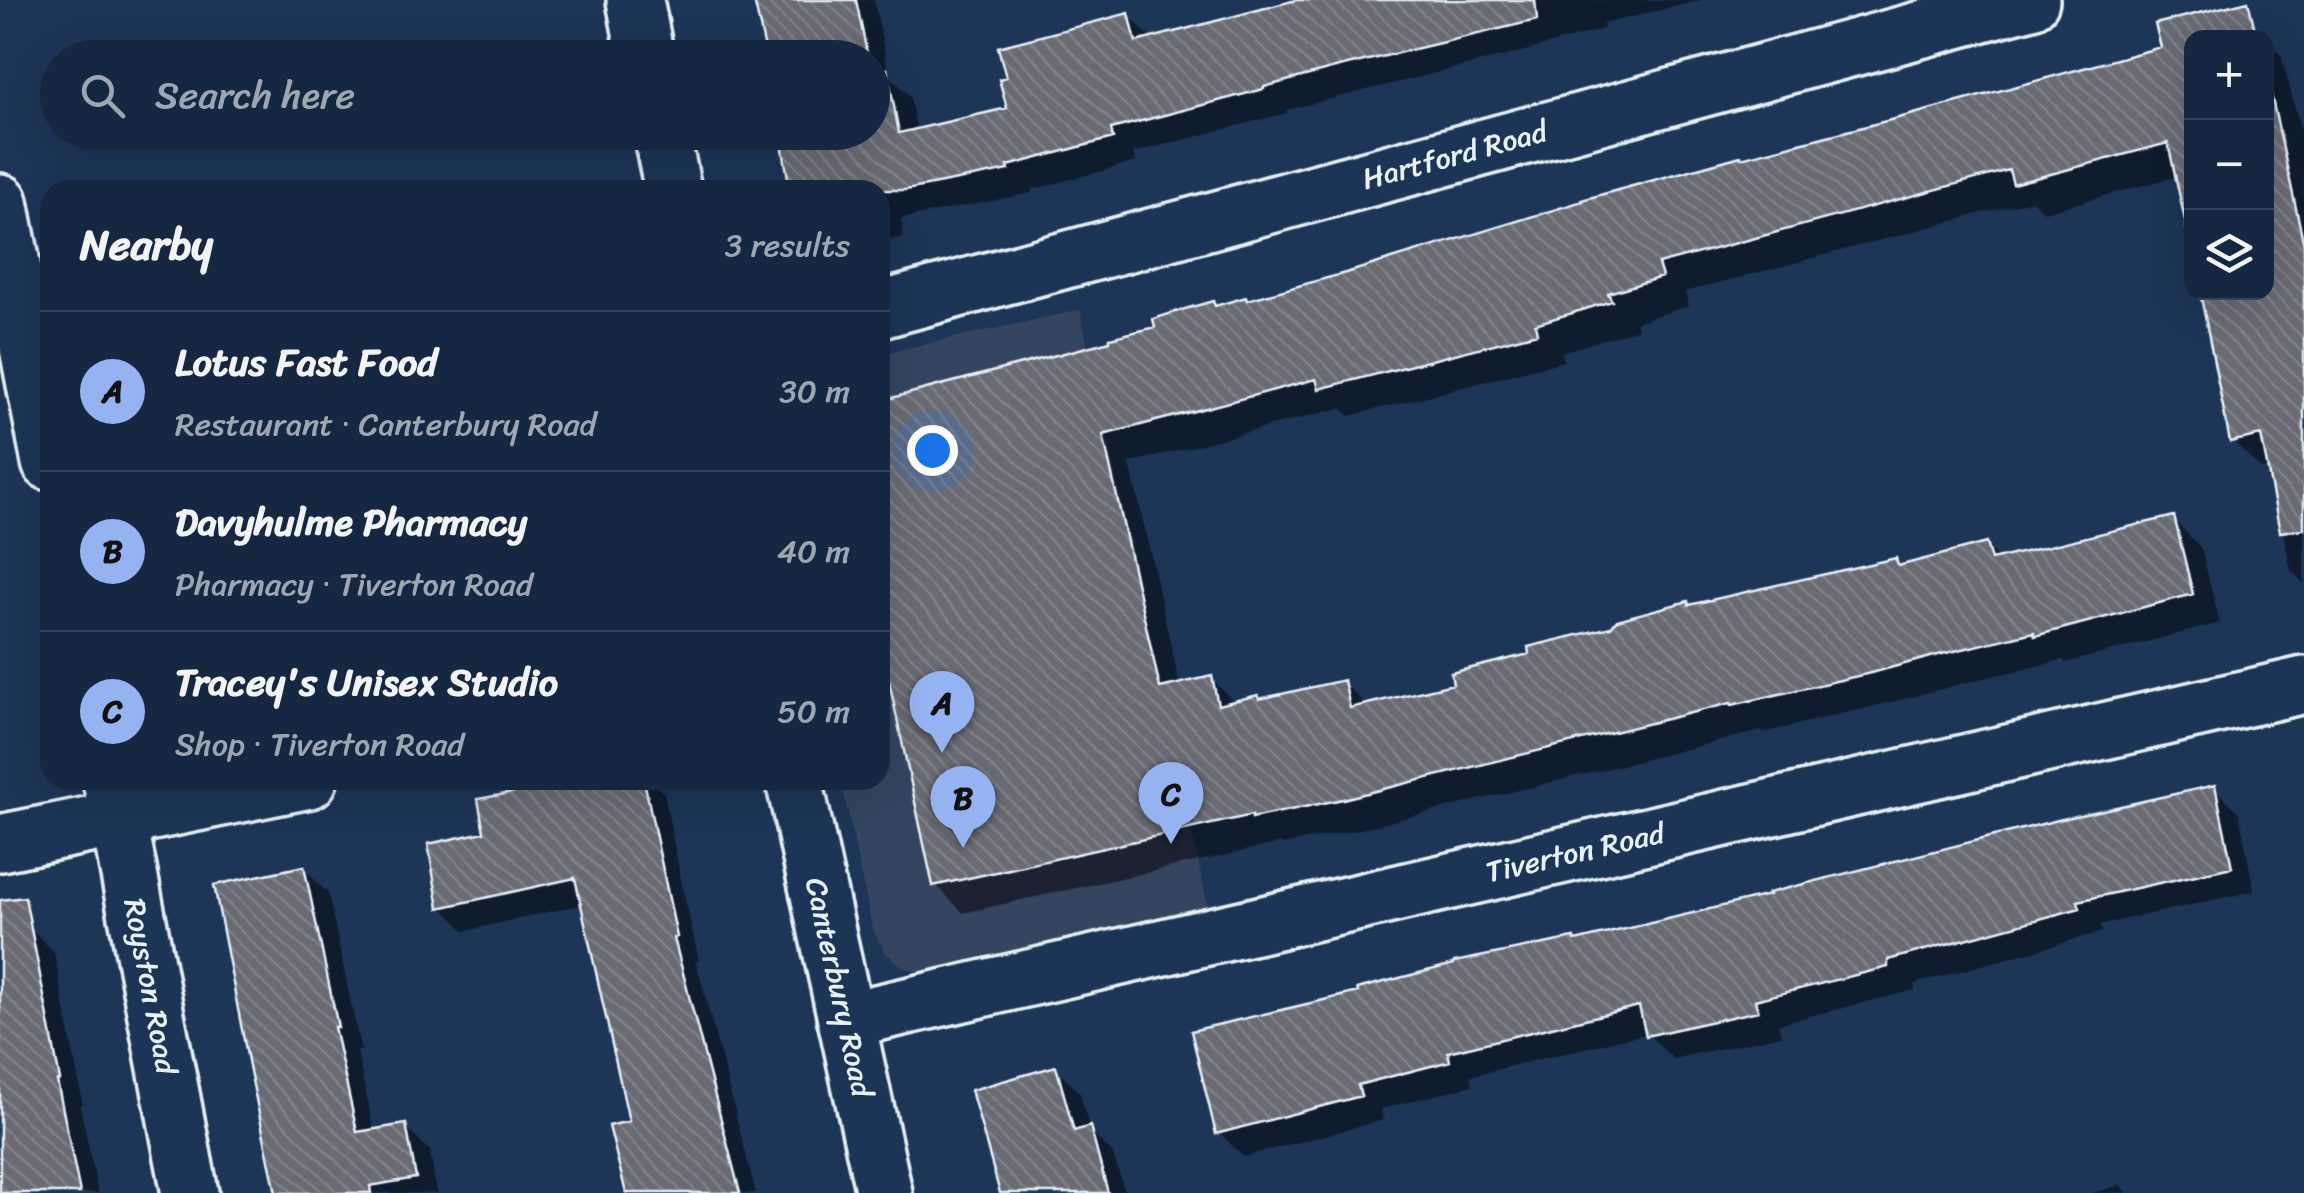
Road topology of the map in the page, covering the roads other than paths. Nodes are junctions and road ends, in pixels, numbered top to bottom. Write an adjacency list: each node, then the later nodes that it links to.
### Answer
1 (635, 0): 3 (street)
2 (2030, 0): 7 (street, Hartford Road)
3 (643, 40)
4 (665, 150): 5 (street)
5 (671, 180)
6 (0, 202): 8 (street)
7 (890, 307)
8 (40, 410)
9 (2304, 685): 14 (street, Tiverton Road)
10 (212, 790): 12 (street)
11 (796, 790): 14 (street, Canterbury Road)
12 (115, 800): 13 (street); 15 (street, Royston Road)
13 (0, 842)
14 (846, 1020): 16 (street, Canterbury Road)
15 (190, 1193)
16 (884, 1193)

